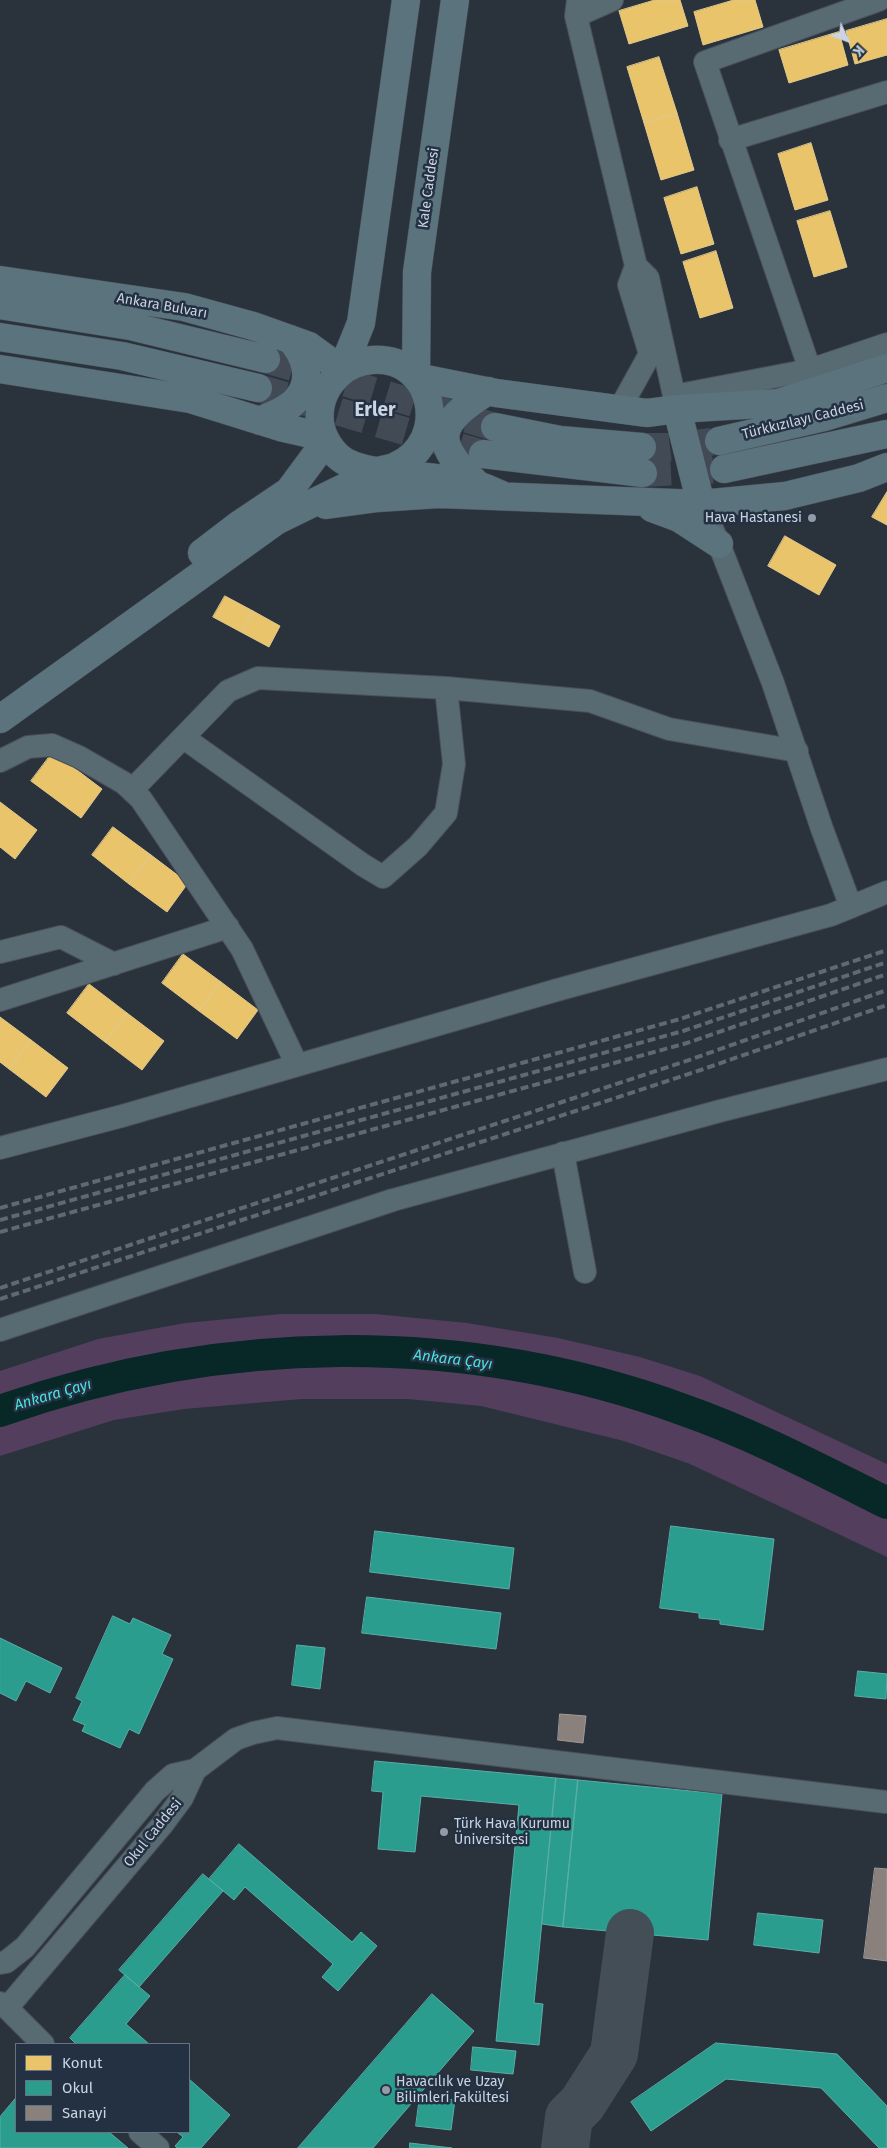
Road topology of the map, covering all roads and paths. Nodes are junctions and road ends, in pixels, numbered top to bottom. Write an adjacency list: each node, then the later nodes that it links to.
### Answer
1 (406, 0): 17 (main road)
2 (455, 0): 19 (main road, Kale Caddesi)
3 (612, 0): 5 (street)
4 (879, 0): 7 (street)
5 (577, 8): 8 (street)
6 (887, 92): 7 (street)
7 (730, 140): 18 (street)
8 (636, 266): 23 (street); 24 (street)
9 (0, 280): 12 (main road, Ankara Bulvarı)
10 (0, 305): 14 (main road, Ankara Bulvarı)
11 (0, 337): 20 (main road)
12 (290, 339): 17 (main road, Ankara Bulvarı); 25 (main road)
13 (887, 344): 18 (street)
14 (266, 359)
15 (887, 368): 23 (main road)
16 (0, 369): 25 (main road)
17 (342, 370): 19 (main road); 28 (main road)
18 (810, 370): 23 (street)
19 (416, 377): 21 (main road); 33 (main road)
20 (258, 388)
21 (488, 392): 24 (main road); 34 (main road)
22 (887, 398): 29 (main road, Türkkızılayı Caddesi)
23 (676, 403): 24 (main road); 36 (main road)
24 (619, 410)
25 (270, 424): 28 (main road)
26 (494, 427): 30 (main road)
27 (887, 434): 32 (main road)
28 (325, 439): 33 (main road); 40 (main road)
29 (719, 441)
30 (483, 454)
31 (887, 468): 36 (main road)
32 (724, 469)
33 (378, 470): 34 (main road); 37 (main road)
34 (490, 490): 35 (main road); 37 (main road)
35 (636, 503): 36 (main road); 38 (main road)
36 (701, 504): 38 (street)
37 (276, 522): 41 (main road)
38 (719, 544): 43 (street)
39 (446, 688): 42 (street); 42 (street); 43 (street)
40 (0, 715)
41 (0, 719)
42 (184, 738): 45 (street)
43 (797, 750): 47 (street)
44 (0, 760): 45 (street)
45 (132, 790): 48 (street)
46 (887, 892): 47 (street)
47 (851, 907): 52 (street)
48 (228, 928): 50 (street); 52 (street)
49 (0, 952): 50 (street)
50 (114, 964): 51 (street)
51 (0, 1000)
52 (297, 1065): 54 (street)
53 (887, 1069): 55 (street)
54 (0, 1148)
55 (563, 1153): 56 (street); 57 (street)
56 (585, 1272)
57 (0, 1330)
58 (195, 1770): 59 (street); 60 (street, Okul Caddesi); 61 (street, Okul Caddesi)
59 (887, 1804)
60 (0, 1963)
61 (3, 2006): 62 (street)
62 (42, 2043)
63 (141, 2133): 64 (street)
64 (158, 2148)

